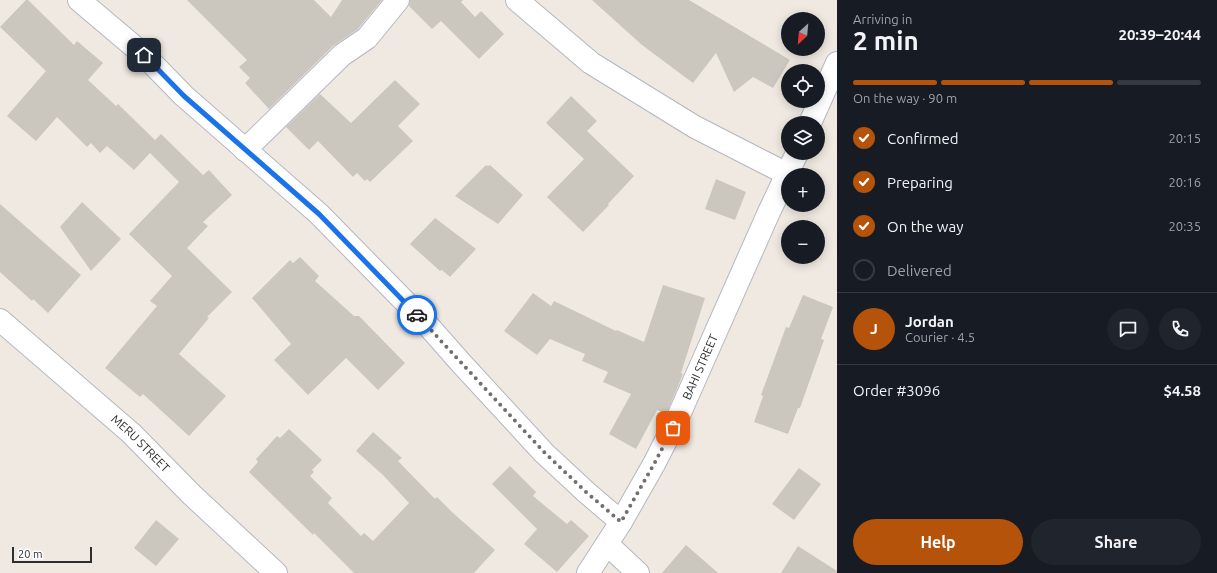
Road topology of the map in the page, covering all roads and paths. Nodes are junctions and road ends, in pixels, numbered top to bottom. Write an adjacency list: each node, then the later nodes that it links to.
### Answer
1 (79, 0): 6 (street)
2 (398, 0): 6 (street)
3 (517, 0): 7 (street)
4 (837, 63): 5 (street)
5 (813, 116)
6 (245, 150): 10 (street)
7 (781, 171)
8 (781, 187): 10 (street, BAHI STREET)
9 (0, 320): 12 (street, MERU STREET)
10 (621, 522): 11 (street, BAHI STREET)
11 (607, 544): 13 (street, BAHI STREET); 14 (street)
12 (276, 573)
13 (588, 573)
14 (638, 573)

